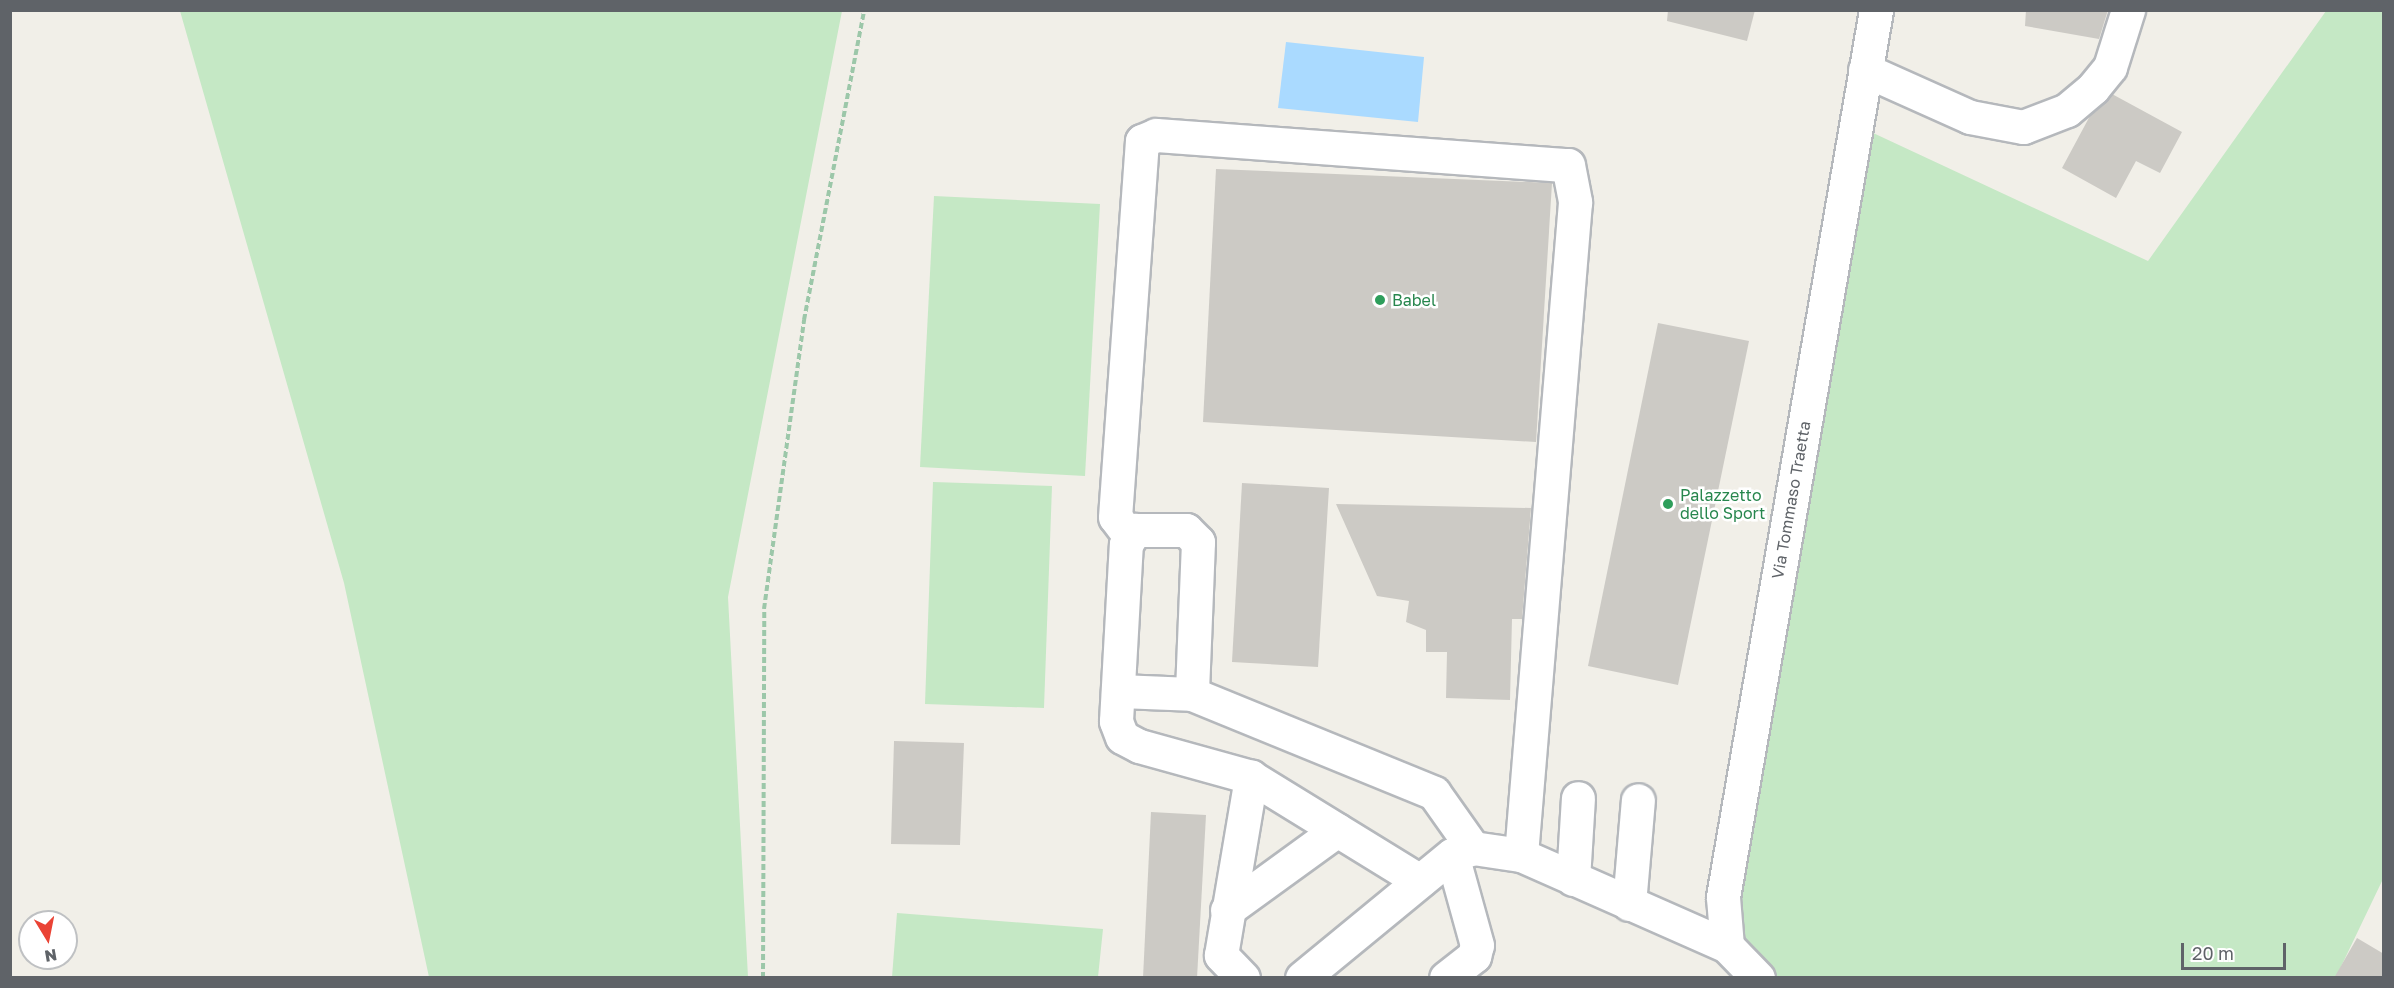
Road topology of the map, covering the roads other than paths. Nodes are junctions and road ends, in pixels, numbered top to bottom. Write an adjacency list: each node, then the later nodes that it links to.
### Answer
1 (1876, 10): 3 (street, Via Tommaso Traetta)
2 (2128, 10): 3 (street)
3 (1865, 70): 17 (street, Via Tommaso Traetta)
4 (1128, 534): 5 (street); 6 (street); 12 (street)
5 (1118, 691): 6 (street); 7 (street)
6 (1192, 694): 11 (street)
7 (1251, 777): 10 (street); 16 (street)
8 (1578, 798): 13 (street)
9 (1638, 800): 15 (street)
10 (1337, 830): 14 (street); 16 (street)
11 (1463, 851): 12 (street); 14 (street); 20 (street)
12 (1521, 855): 13 (street)
13 (1573, 879): 15 (street)
14 (1420, 881): 19 (street)
15 (1629, 904): 17 (street)
16 (1227, 910): 18 (street)
17 (1727, 946): 21 (street)
18 (1227, 970)
19 (1302, 978)
20 (1446, 978)
21 (1758, 978)

